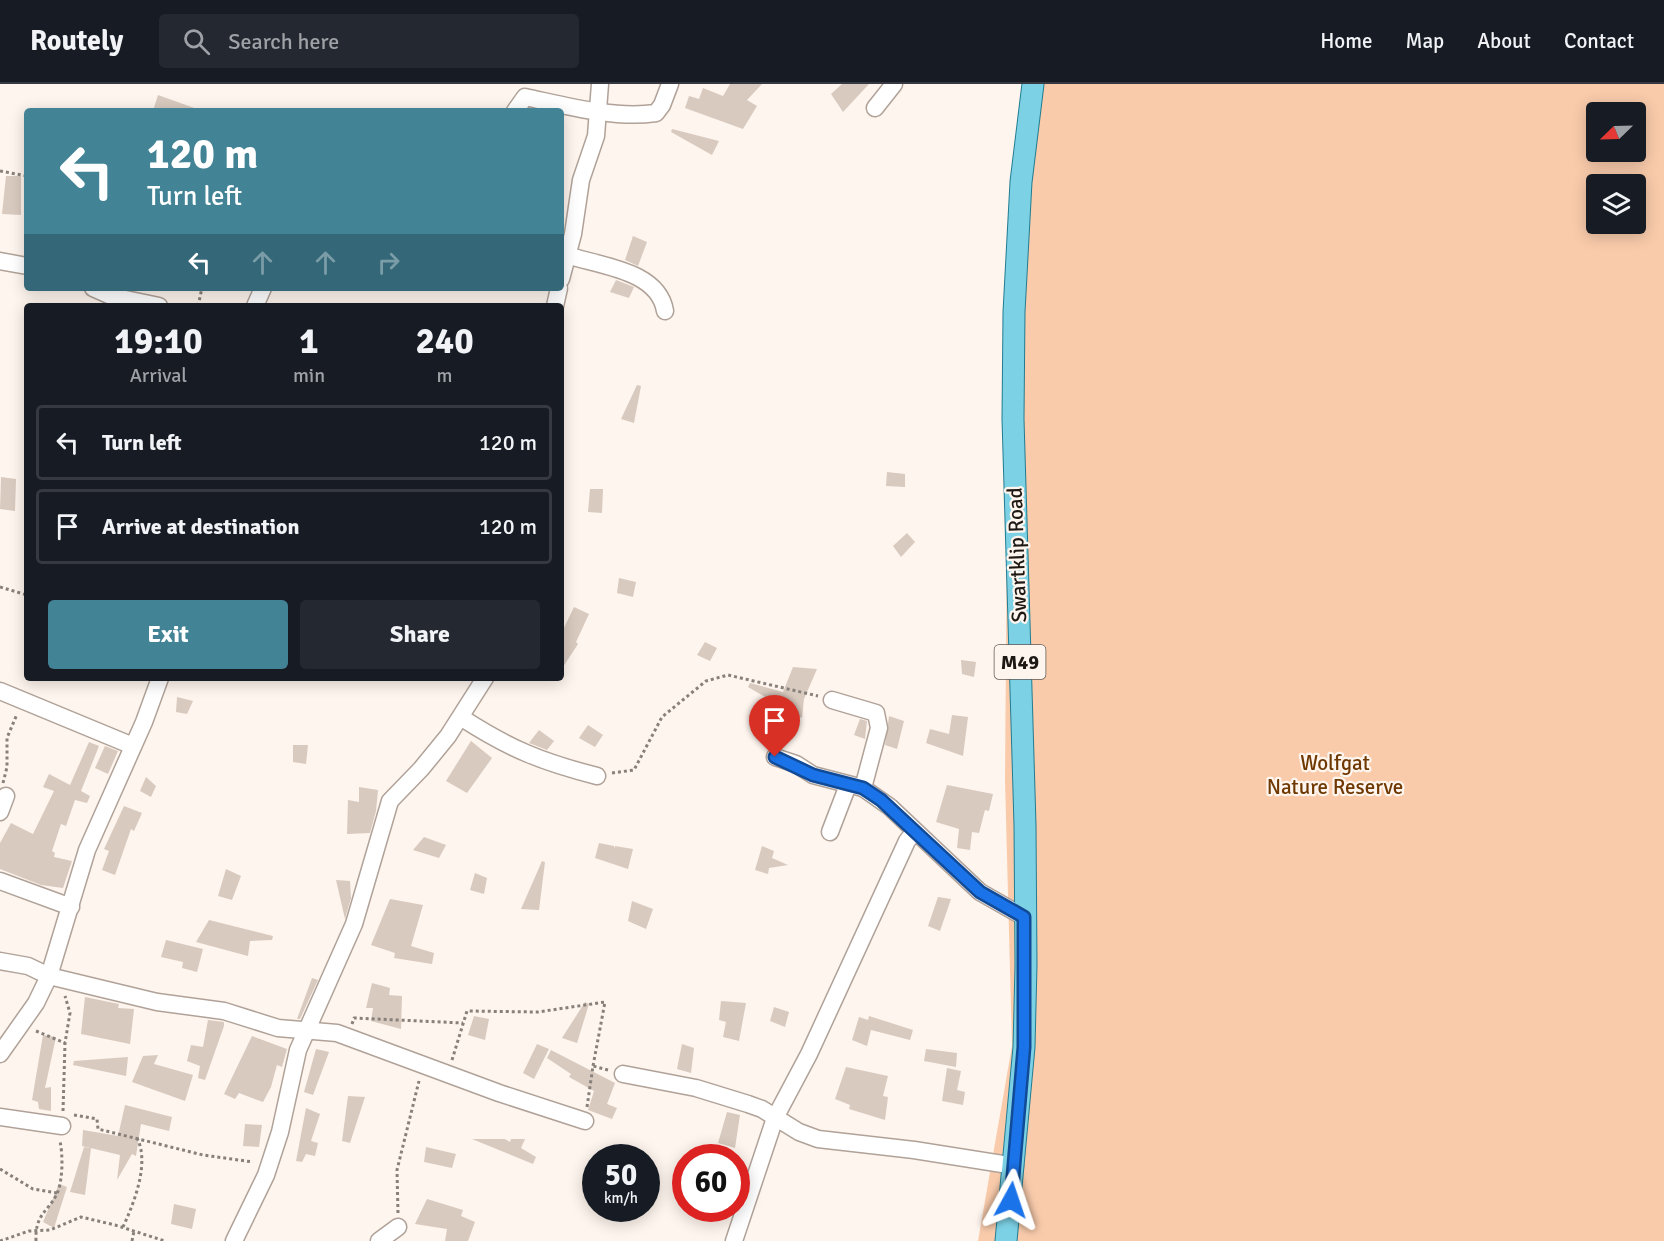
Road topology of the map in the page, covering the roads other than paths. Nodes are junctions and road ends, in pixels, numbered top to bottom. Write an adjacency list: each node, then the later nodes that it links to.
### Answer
1 (600, 84): 7 (street)
2 (670, 84): 7 (street)
3 (894, 84): 6 (street)
4 (1033, 84): 28 (main road, Swartklip Road / M49)
5 (517, 108): 7 (street)
6 (875, 108)
7 (600, 110): 8 (street)
8 (564, 252)
9 (564, 254): 14 (street)
10 (0, 261): 11 (street)
11 (24, 265)
12 (100, 291): 13 (street)
13 (145, 303)
14 (665, 311)
15 (159, 681): 20 (street)
16 (483, 681): 19 (street)
17 (0, 691): 20 (street)
18 (832, 700): 23 (street)
19 (462, 718): 22 (street); 31 (street)
20 (132, 746): 27 (street)
21 (775, 757): 23 (street)
22 (597, 776)
23 (856, 786): 24 (street); 25 (street)
24 (830, 832)
25 (914, 832): 28 (street); 35 (street)
26 (0, 881): 27 (street)
27 (71, 907): 30 (street)
28 (1024, 917): 38 (main road, Swartklip Road / M49)
29 (0, 961): 30 (street)
30 (54, 977): 31 (street); 32 (street)
31 (309, 1030): 37 (street); 40 (street)
32 (0, 1054)
33 (623, 1074): 35 (street)
34 (0, 1117): 36 (street)
35 (775, 1118): 38 (street); 42 (street)
36 (63, 1120)
37 (585, 1121)
38 (1015, 1166): 43 (main road, Swartklip Road / M49)
39 (398, 1227): 41 (street)
40 (234, 1241)
41 (379, 1241)
42 (734, 1241)
43 (1006, 1241)

